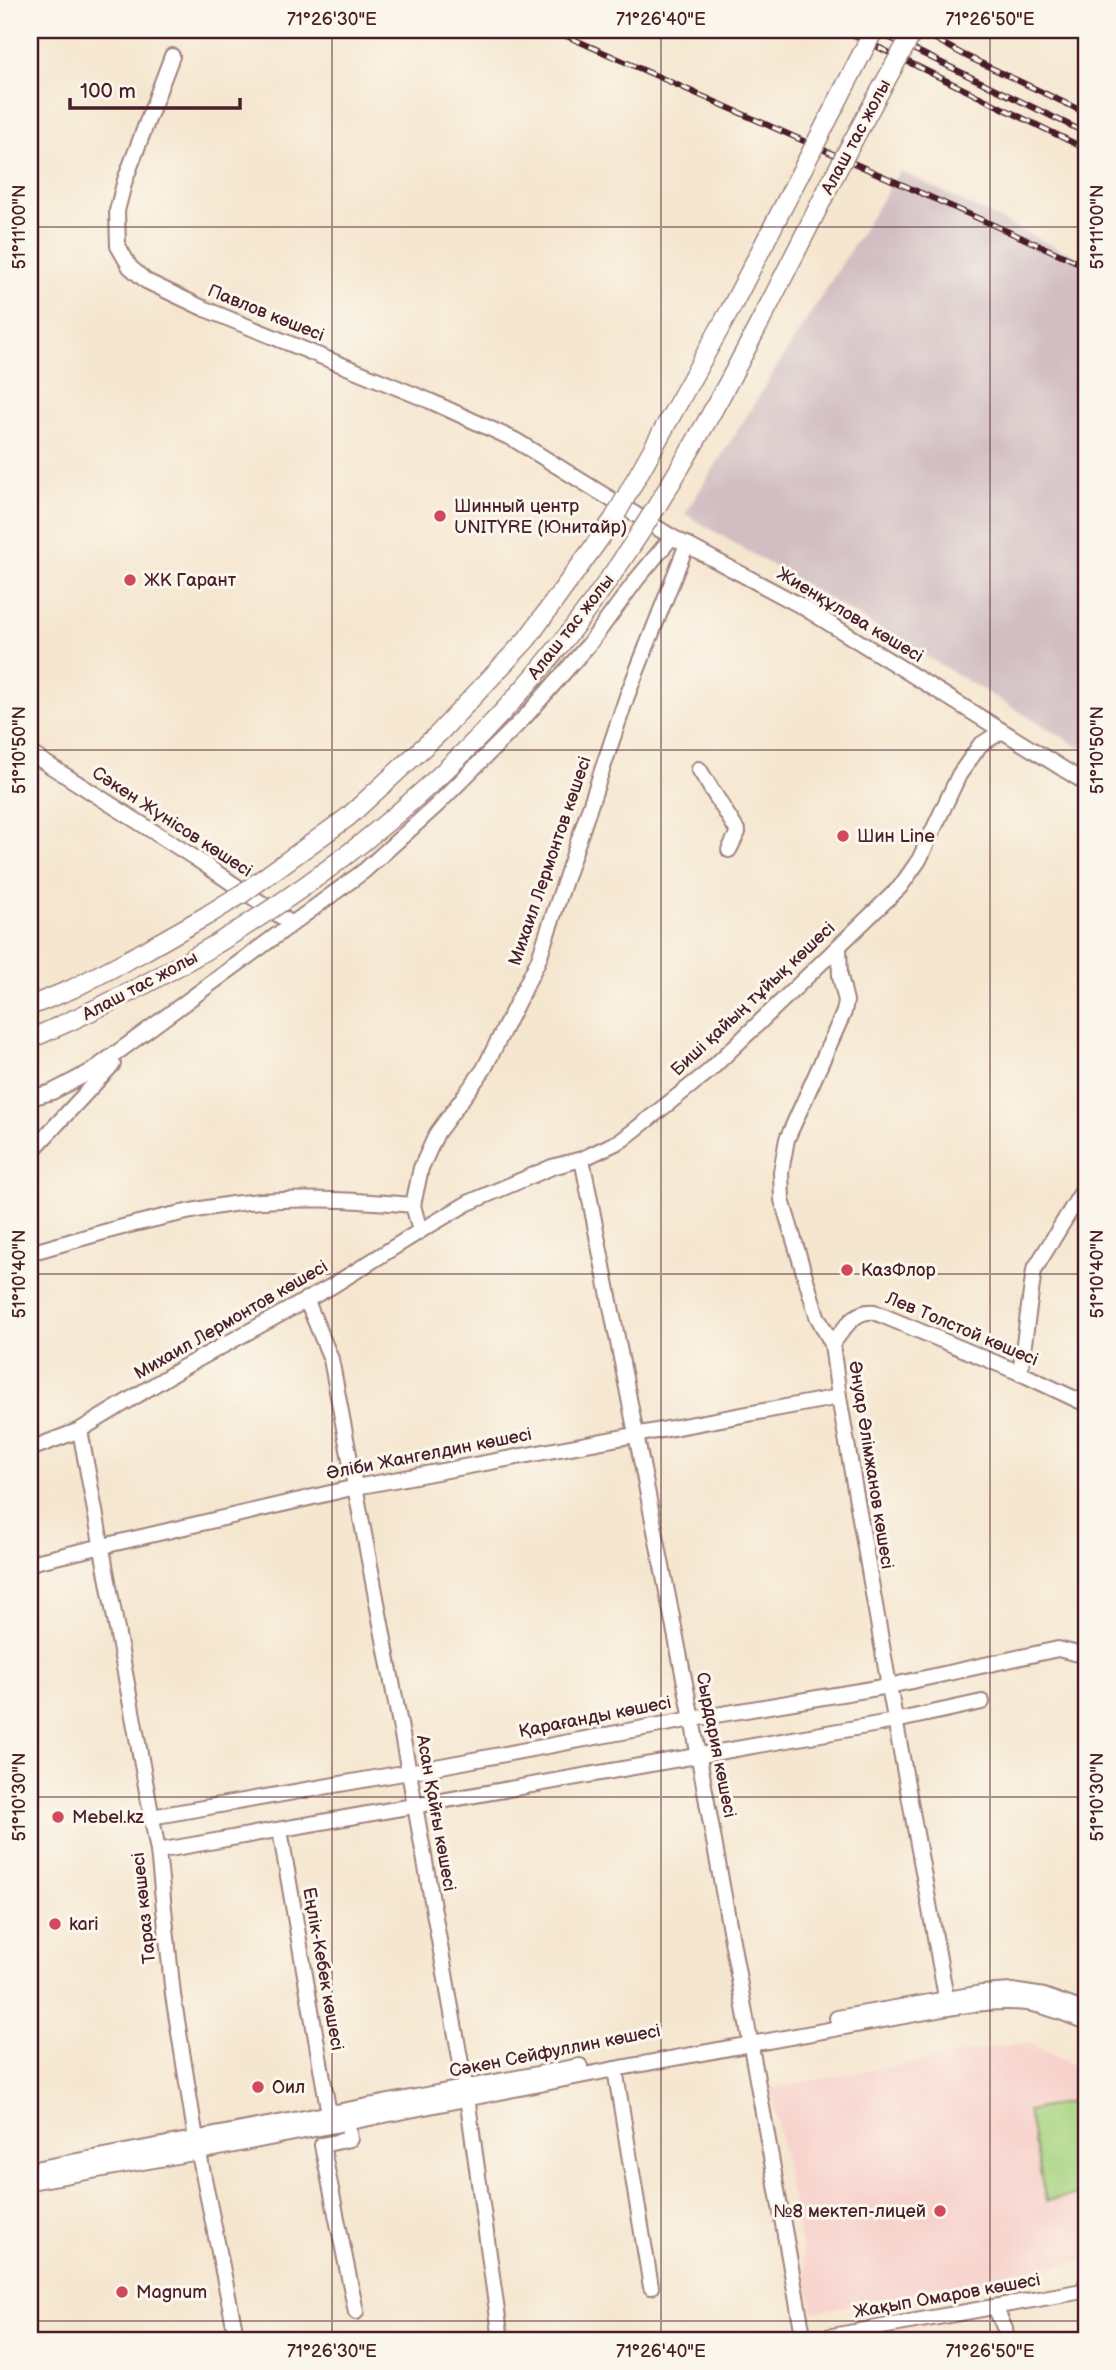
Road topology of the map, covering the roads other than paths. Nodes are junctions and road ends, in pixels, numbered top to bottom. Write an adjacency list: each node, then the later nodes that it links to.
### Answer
1 (873, 30): 14 (main road, Алаш тас жолы, bridge)
2 (914, 30): 15 (main road, Алаш тас жолы, bridge)
3 (172, 57): 4 (street, Павлов көшесі)
4 (590, 487): 5 (street, Жиенқұлова көшесі)
5 (671, 537): 6 (street, Жиенқұлова көшесі); 12 (street)
6 (687, 544): 7 (street, Жиенқұлова көшесі); 21 (street, Михаил Лермонтов көшесі)
7 (1002, 731): 10 (street, Жиенқұлова көшесі); 13 (street, Биші қайың тұйық көшесі)
8 (30, 753): 12 (street, Сәкен Жүнісов көшесі)
9 (699, 769): 11 (street)
10 (1086, 783)
11 (729, 850)
12 (292, 924): 16 (street)
13 (839, 946): 19 (street, Биші қайың тұйық көшесі); 25 (street, Әнуар Әлімжанов көшесі)
14 (30, 1006)
15 (30, 1039)
16 (135, 1040): 17 (street); 18 (street)
17 (30, 1098)
18 (30, 1153)
19 (582, 1159): 22 (street, Биші қайың тұйық көшесі); 30 (street, Сырдария көшесі)
20 (1086, 1185): 26 (street)
21 (413, 1205): 22 (street, Михаил Лермонтов көшесі); 23 (street)
22 (420, 1231): 24 (street, Михаил Лермонтов көшесі)
23 (30, 1252)
24 (306, 1300): 29 (street, Михаил Лермонтов көшесі); 32 (street, Асан Қайғы көшесі)
25 (832, 1344): 26 (street, Лев Толстой көшесі); 27 (street, Әнуар Әлімжанов көшесі)
26 (1020, 1373): 28 (street, Лев Толстой көшесі)
27 (839, 1396): 30 (street, Әліби Жангелдин көшесі); 36 (street, Әнуар Әлімжанов көшесі)
28 (1086, 1404)
29 (80, 1430): 31 (street, Михаил Лермонтов көшесі); 33 (street, Тараз көшесі)
30 (636, 1435): 32 (street, Әліби Жангелдин көшесі); 38 (street, Сырдария көшесі)
31 (30, 1449)
32 (356, 1487): 33 (street, Әліби Жангелдин көшесі); 41 (street, Асан Қайғы көшесі)
33 (102, 1545): 34 (street, Әліби Жангелдин көшесі); 43 (street, Тараз көшесі)
34 (30, 1563)
35 (1086, 1656): 36 (street, Қарағанды көшесі)
36 (889, 1686): 38 (street, Қарағанды көшесі); 39 (street, Әнуар Әлімжанов көшесі)
37 (982, 1702): 39 (street)
38 (692, 1719): 40 (street, Сырдария көшесі); 41 (street, Қарағанды көшесі)
39 (895, 1721): 40 (street); 46 (street, Әнуар Әлімжанов көшесі)
40 (699, 1757): 42 (street); 49 (street, Сырдария көшесі)
41 (409, 1772): 42 (street, Асан Қайғы көшесі); 43 (street, Қарағанды көшесі)
42 (415, 1807): 44 (street); 51 (street, Асан Қайғы көшесі)
43 (151, 1817): 45 (street, Тараз көшесі)
44 (279, 1830): 45 (street); 52 (street, Еңлік-Кебек көшесі)
45 (158, 1851): 54 (street, Тараз көшесі)
46 (947, 2003): 47 (street, Сәкен Сейфуллин көшесі); 48 (street, Сәкен Сейфуллин көшесі); 49 (street, Сәкен Сейфуллин көшесі)
47 (1086, 2011)
48 (1086, 2022)
49 (750, 2038): 50 (street, Сәкен Сейфуллин көшесі); 51 (street, Сәкен Сейфуллин көшесі); 63 (street, Сырдария көшесі)
50 (615, 2069): 51 (street, Сәкен Сейфуллин көшесі); 57 (street, Сәкен Сейфуллин көшесі)
51 (466, 2092): 52 (street, Сәкен Сейфуллин көшесі); 53 (street, Сәкен Сейфуллин көшесі); 62 (street, Асан Қайғы көшесі)
52 (328, 2114): 54 (street, Сәкен Сейфуллин көшесі)
53 (347, 2121): 54 (street, Сәкен Сейфуллин көшесі); 60 (street)
54 (198, 2146): 55 (street, Сәкен Сейфуллин көшесі); 56 (street, Сәкен Сейфуллин көшесі); 61 (street, Тараз көшесі)
55 (30, 2170)
56 (30, 2182)
57 (651, 2287)
58 (1084, 2288): 59 (street, Жақып Омаров көшесі)
59 (995, 2306): 64 (street, Жақып Омаров көшесі); 65 (street)
60 (356, 2312)
61 (237, 2340)
62 (501, 2340)
63 (804, 2340)
64 (810, 2340)
65 (1007, 2340)

